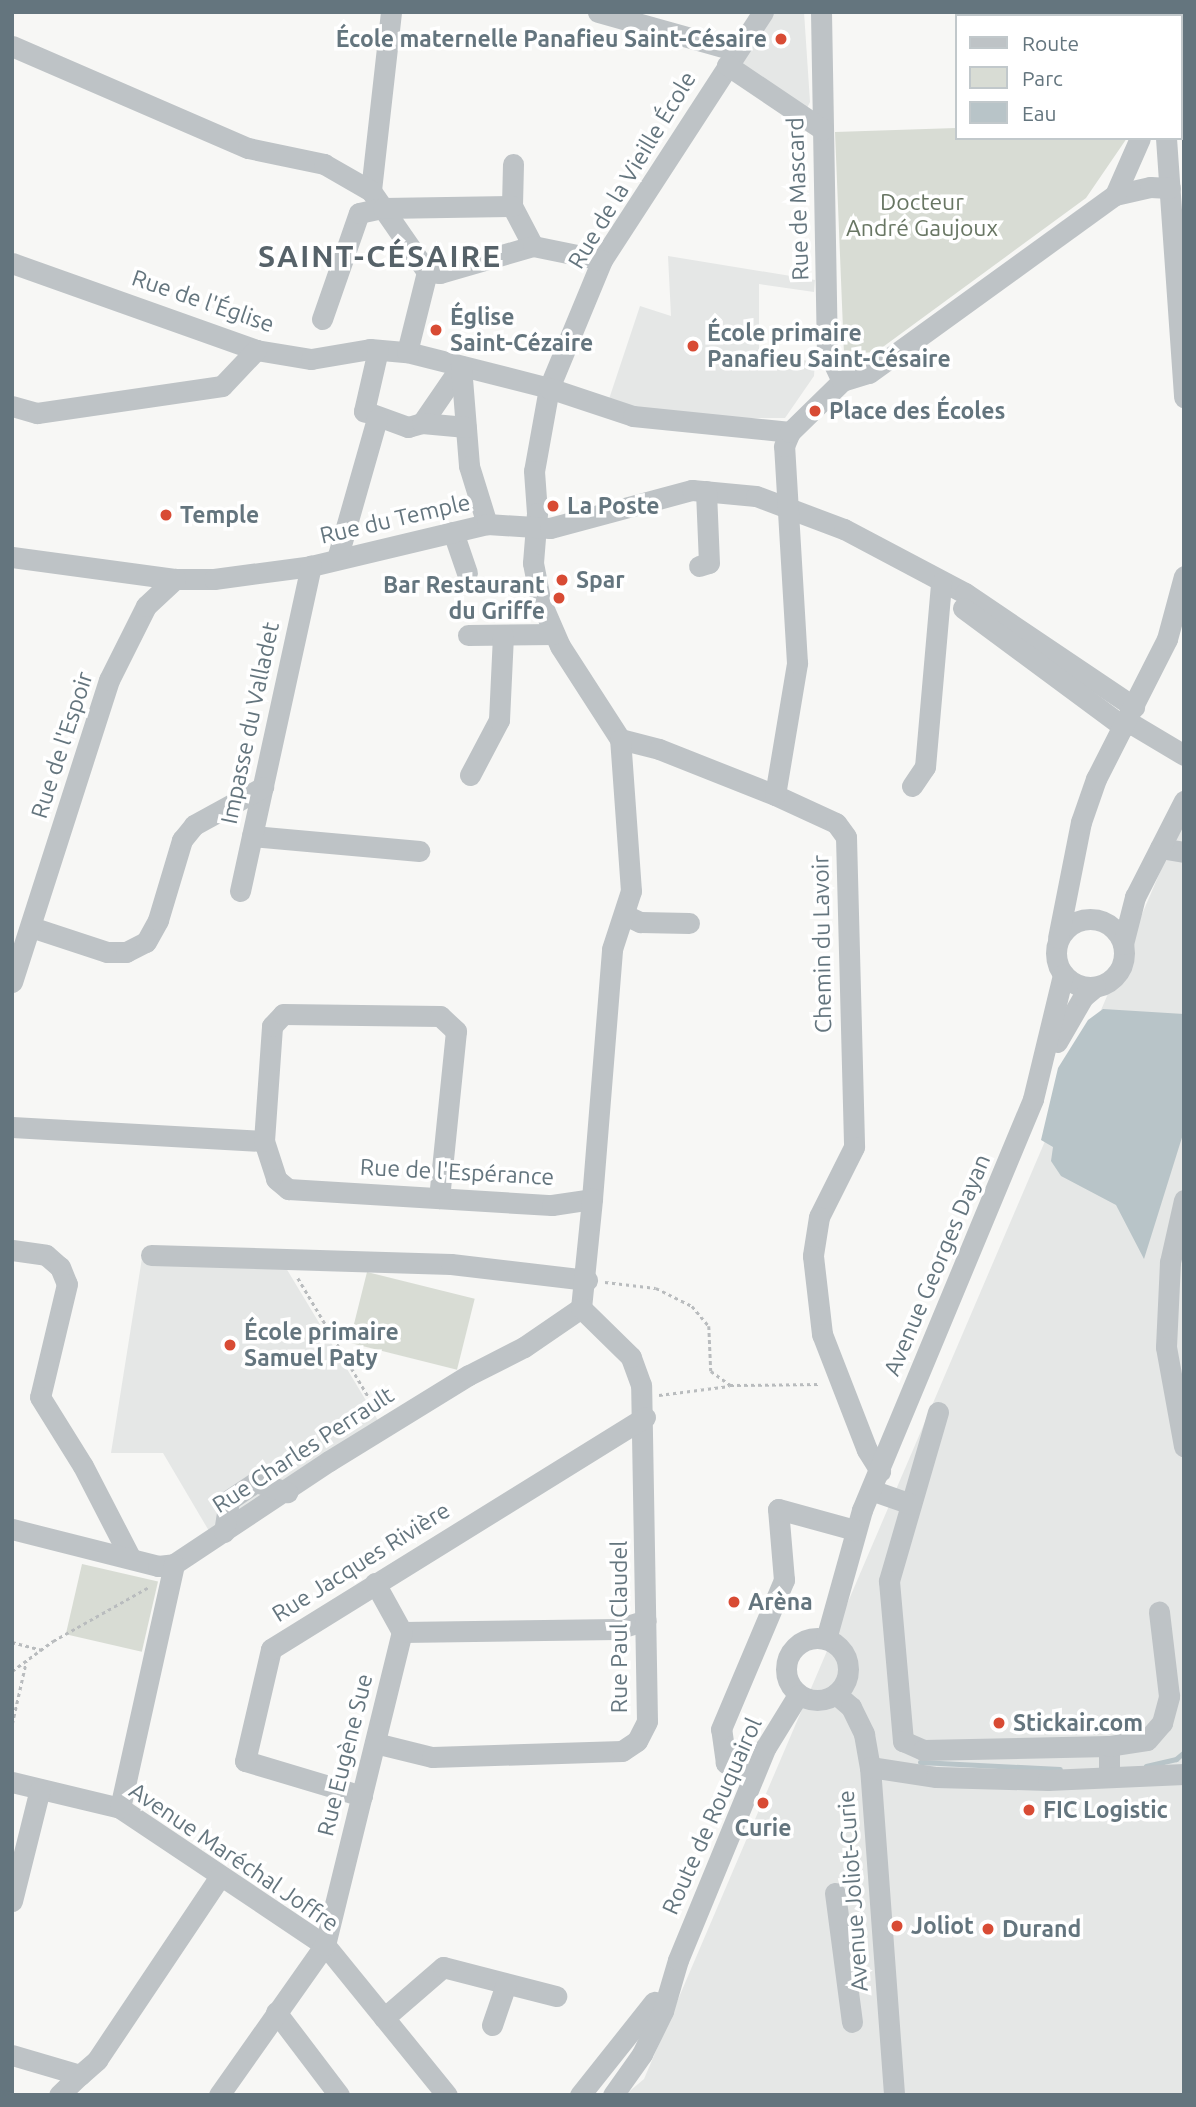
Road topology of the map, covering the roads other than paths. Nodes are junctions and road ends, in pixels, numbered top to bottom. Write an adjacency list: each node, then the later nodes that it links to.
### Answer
1 (391, 12): 15 (street)
2 (598, 12): 6 (street)
3 (763, 12): 6 (street, Rue de la Vieille École)
4 (821, 12): 7 (street, Rue de Mascard)
5 (12, 46): 15 (street)
6 (732, 58): 7 (street); 18 (street, Rue de la Vieille École)
7 (822, 129): 26 (street, Rue de Mascard)
8 (1139, 140): 12 (street)
9 (1166, 140): 10 (street)
10 (1168, 162): 12 (street); 13 (street)
11 (513, 164): 16 (street)
12 (1127, 173): 14 (street)
13 (1170, 188): 14 (street); 28 (street)
14 (1115, 195): 26 (street)
15 (377, 199): 16 (street); 20 (street); 21 (street)
16 (512, 206): 17 (street)
17 (533, 246): 18 (street); 20 (street)
18 (602, 260): 27 (street, Rue de la Vieille École)
19 (12, 263): 22 (street, Rue de l'Église)
20 (428, 269): 24 (street)
21 (322, 319)
22 (256, 350): 23 (street, Rue de l'Église); 29 (street)
23 (378, 350): 24 (street, Rue de l'Église); 30 (street)
24 (407, 352): 25 (street, Rue de l'Église)
25 (461, 366): 27 (street, Rue de l'Église); 31 (street); 32 (street)
26 (842, 381): 33 (street)
27 (549, 388): 33 (street, Rue de l'Église); 37 (street, Rue de la Vieille École)
28 (1184, 397)
29 (12, 406)
30 (377, 419): 31 (street); 40 (street)
31 (422, 423): 32 (street)
32 (466, 427): 36 (street)
33 (790, 432): 35 (street)
34 (706, 492): 35 (street, Rue du Temple); 37 (street, Rue du Temple); 42 (street)
35 (786, 506): 46 (street, Rue du Temple); 56 (street)
36 (487, 524): 37 (street, Rue du Temple); 38 (street, Rue du Temple)
37 (534, 526): 47 (street)
38 (453, 532): 40 (street, Rue du Temple); 43 (street)
39 (12, 557): 45 (street, Rue du Temple)
40 (337, 559): 41 (street, Rue du Temple)
41 (311, 566): 45 (street, Rue du Temple); 55 (street, Impasse du Valladet)
42 (699, 566)
43 (467, 573)
44 (1184, 576): 50 (street)
45 (175, 579): 68 (street, Rue de l'Espoir)
46 (941, 583): 50 (street, Rue du Temple); 54 (street)
47 (554, 634): 49 (street); 51 (street)
48 (468, 635): 49 (street)
49 (503, 635): 53 (street)
50 (1128, 718): 52 (street, Rue du Temple); 62 (street)
51 (620, 739): 56 (street, Chemin du Lavoir); 65 (street)
52 (1184, 755)
53 (470, 775)
54 (912, 786)
55 (263, 787): 58 (street, Impasse du Valladet); 68 (street)
56 (775, 795): 87 (street, Chemin du Lavoir)
57 (1184, 801): 59 (street)
58 (252, 836): 60 (street); 63 (street, Impasse du Valladet)
59 (1160, 848): 61 (street); 64 (street)
60 (418, 851)
61 (1184, 852)
62 (1068, 882): 66 (street); 69 (street)
63 (240, 891)
64 (1135, 897): 66 (street); 70 (street)
65 (625, 915): 67 (street); 78 (street)
66 (1098, 919): 69 (street); 70 (street)
67 (689, 923)
68 (31, 928): 72 (street, Rue de l'Espoir)
69 (1058, 938): 71 (street)
70 (1123, 944): 73 (street)
71 (1063, 975): 73 (street); 74 (street, Avenue Georges Dayan)
72 (12, 982)
73 (1095, 987): 74 (street, Avenue Georges Dayan)
74 (1040, 1078): 87 (street, Avenue Georges Dayan)
75 (12, 1127): 76 (street)
76 (264, 1141): 77 (street, Rue de l'Espérance); 77 (street)
77 (439, 1198): 78 (street, Rue de l'Espérance)
78 (592, 1199): 82 (street)
79 (1184, 1200): 86 (street)
80 (12, 1250): 91 (street)
81 (151, 1255): 82 (street)
82 (587, 1280): 83 (street)
83 (581, 1308): 85 (street, Rue Paul Claudel); 92 (street, Rue Charles Perrault)
84 (938, 1412): 88 (street)
85 (645, 1417): 93 (street, Rue Jacques Rivière); 95 (street, Rue Paul Claudel)
86 (1184, 1446)
87 (875, 1481): 88 (street); 90 (street)
88 (911, 1504): 101 (street)
89 (12, 1529): 91 (street)
90 (855, 1530): 97 (street); 105 (street)
91 (130, 1557): 92 (street)
92 (174, 1570): 109 (street)
93 (375, 1583): 96 (street); 108 (street, Rue Jacques Rivière)
94 (1159, 1612): 101 (street)
95 (646, 1620): 96 (street); 100 (street, Rue Paul Claudel)
96 (402, 1632): 100 (street, Rue Eugène Sue)
97 (826, 1639): 98 (street); 99 (street)
98 (836, 1694): 99 (street); 102 (street, Avenue Joliot-Curie)
99 (797, 1695): 105 (street, Route de Rouquairol)
100 (375, 1743): 108 (street, Rue Eugène Sue)
101 (1109, 1746): 104 (street)
102 (870, 1767): 104 (street); 130 (street, Avenue Joliot-Curie)
103 (1184, 1774): 104 (street)
104 (1109, 1777)
105 (752, 1779): 115 (street, Route de Rouquairol)
106 (12, 1782): 107 (street, Avenue Maréchal Joffre)
107 (40, 1789): 109 (street, Avenue Maréchal Joffre); 110 (street)
108 (362, 1796): 114 (street, Rue Eugène Sue)
109 (120, 1808): 111 (street, Avenue Maréchal Joffre)
110 (22, 1815): 113 (street)
111 (220, 1876): 114 (street, Avenue Maréchal Joffre); 123 (street)
112 (835, 1893): 120 (street)
113 (12, 1901)
114 (325, 1945): 118 (street); 119 (street, Avenue Maréchal Joffre)
115 (678, 1961): 128 (street, Route de Rouquairol); 129 (street, Route de Rouquairol)
116 (506, 1983): 117 (street); 119 (street); 121 (street)
117 (556, 1996)
118 (276, 2012): 125 (street); 126 (street)
119 (384, 2018): 127 (street, Avenue Maréchal Joffre)
120 (852, 2022)
121 (492, 2025)
122 (12, 2055): 123 (street)
123 (80, 2075): 124 (street)
124 (59, 2095)
125 (219, 2095)
126 (340, 2095)
127 (447, 2095)
128 (580, 2095)
129 (613, 2095)
130 (894, 2095)

